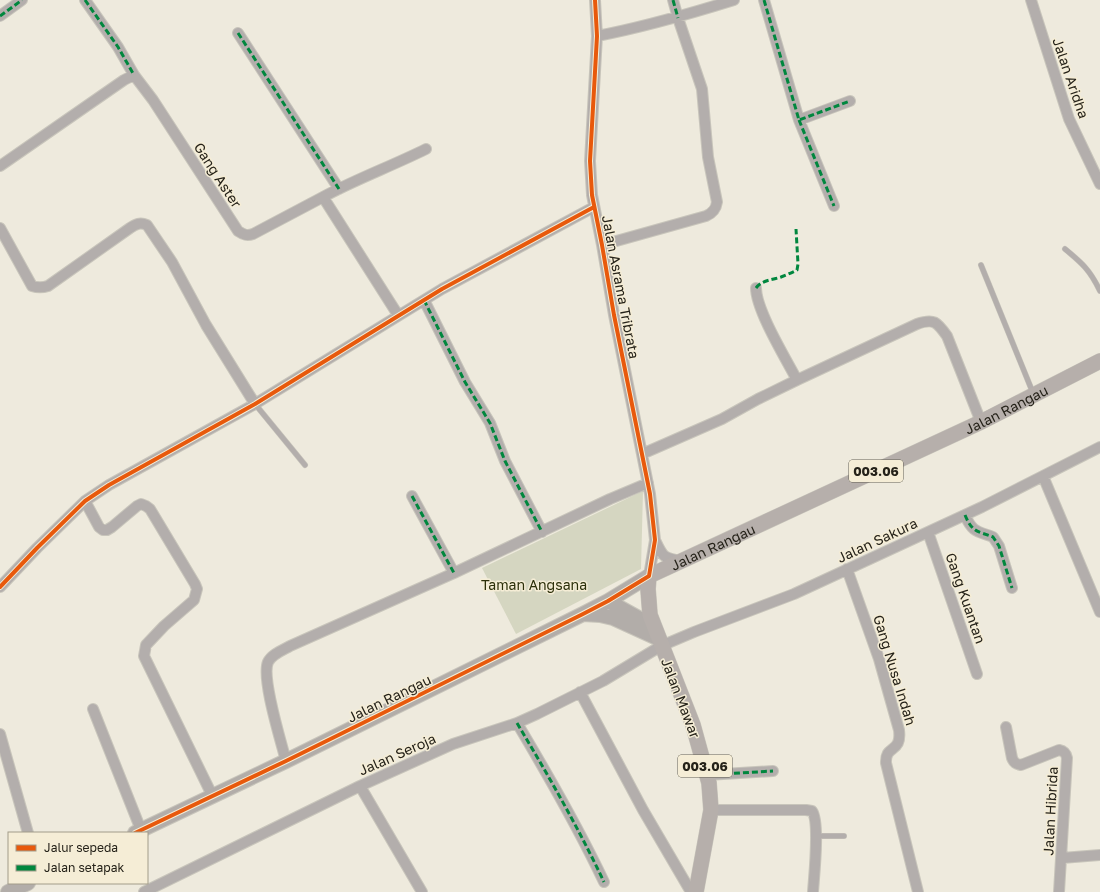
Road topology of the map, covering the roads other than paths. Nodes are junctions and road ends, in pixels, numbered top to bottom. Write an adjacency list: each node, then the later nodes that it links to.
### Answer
1 (22, 0): 8 (street)
2 (85, 0): 12 (street)
3 (595, 0): 11 (street, Jalan Asrama Tribrata)
4 (673, 0): 9 (street)
5 (734, 0): 9 (street)
6 (764, 0): 14 (street)
7 (1031, 0): 17 (street, Jalan Aridha)
8 (0, 16)
9 (678, 18): 11 (street); 23 (street)
10 (238, 33): 18 (street)
11 (597, 36): 21 (street, Jalan Asrama Tribrata)
12 (134, 75): 16 (street); 19 (street, Gang Aster)
13 (850, 101): 14 (street)
14 (799, 120): 20 (street)
15 (426, 149): 18 (street)
16 (0, 166)
17 (1100, 184)
18 (339, 188): 19 (street)
19 (323, 198): 29 (street)
20 (834, 206)
21 (594, 207): 23 (street, Jalan Asrama Tribrata); 28 (street)
22 (0, 228): 33 (street)
23 (602, 245): 36 (street, Jalan Asrama Tribrata)
24 (1065, 249): 27 (lane)
25 (981, 265): 32 (lane)
26 (756, 288): 31 (street)
27 (1100, 291)
28 (424, 300): 29 (street); 43 (street)
29 (398, 315): 33 (street)
30 (1100, 361): 32 (main road, Jalan Rangau / 003.06)
31 (797, 380): 34 (street); 36 (street)
32 (1034, 396): 34 (main road, Jalan Rangau / 003.06)
33 (255, 404): 37 (lane); 41 (street)
34 (981, 422): 48 (main road, Jalan Rangau / 003.06)
35 (1100, 448): 38 (street, Jalan Sakura)
36 (642, 454): 39 (street, Jalan Asrama Tribrata)
37 (305, 465)
38 (1043, 476): 42 (street, Jalan Sakura); 53 (street)
39 (648, 483): 43 (street); 45 (street, Jalan Asrama Tribrata)
40 (412, 496): 49 (street)
41 (85, 501): 50 (street); 66 (street)
42 (965, 515): 44 (street, Jalan Sakura); 51 (street)
43 (542, 532): 49 (street)
44 (928, 532): 47 (street, Jalan Sakura); 56 (street, Gang Kuantan)
45 (655, 540): 46 (street); 48 (street, Jalan Asrama Tribrata)
46 (661, 552): 48 (street); 48 (street)
47 (847, 569): 55 (street, Jalan Sakura); 82 (street, Gang Nusa Indah)
48 (664, 570): 52 (street, Jalan Rangau); 55 (main road, Jalan Mawar / 003.06)
49 (454, 574): 62 (street)
50 (0, 588)
51 (1012, 588)
52 (608, 601): 54 (street, Jalan Rangau); 55 (street)
53 (1100, 612)
54 (583, 614): 55 (street); 62 (street, Jalan Rangau)
55 (659, 637): 57 (street, Jalan Seroja); 64 (main road, Jalan Mawar / 003.06)
56 (977, 674)
57 (580, 692): 59 (street, Jalan Seroja); 79 (street)
58 (93, 708): 69 (street)
59 (517, 723): 65 (street, Jalan Seroja); 74 (street)
60 (1006, 726): 73 (street, Jalan Hibrida)
61 (0, 734): 68 (street)
62 (286, 761): 66 (street, Jalan Rangau)
63 (772, 771): 64 (street)
64 (707, 775): 67 (main road, Jalan Mawar / 003.06)
65 (360, 786): 77 (street, Jalan Seroja); 78 (street)
66 (212, 796): 69 (street, Jalan Rangau)
67 (711, 810): 70 (street); 80 (main road, Jalan Mawar / 003.06)
68 (28, 832)
69 (138, 832)
70 (816, 836): 71 (lane); 81 (street)
71 (844, 836)
72 (1100, 855): 73 (street)
73 (1062, 858): 83 (street, Jalan Hibrida)
74 (604, 882)
75 (26, 884): 76 (street)
76 (8, 892)
77 (144, 892)
78 (422, 892)
79 (691, 892)
80 (696, 892)
81 (813, 892)
82 (918, 892)
83 (1059, 892)

